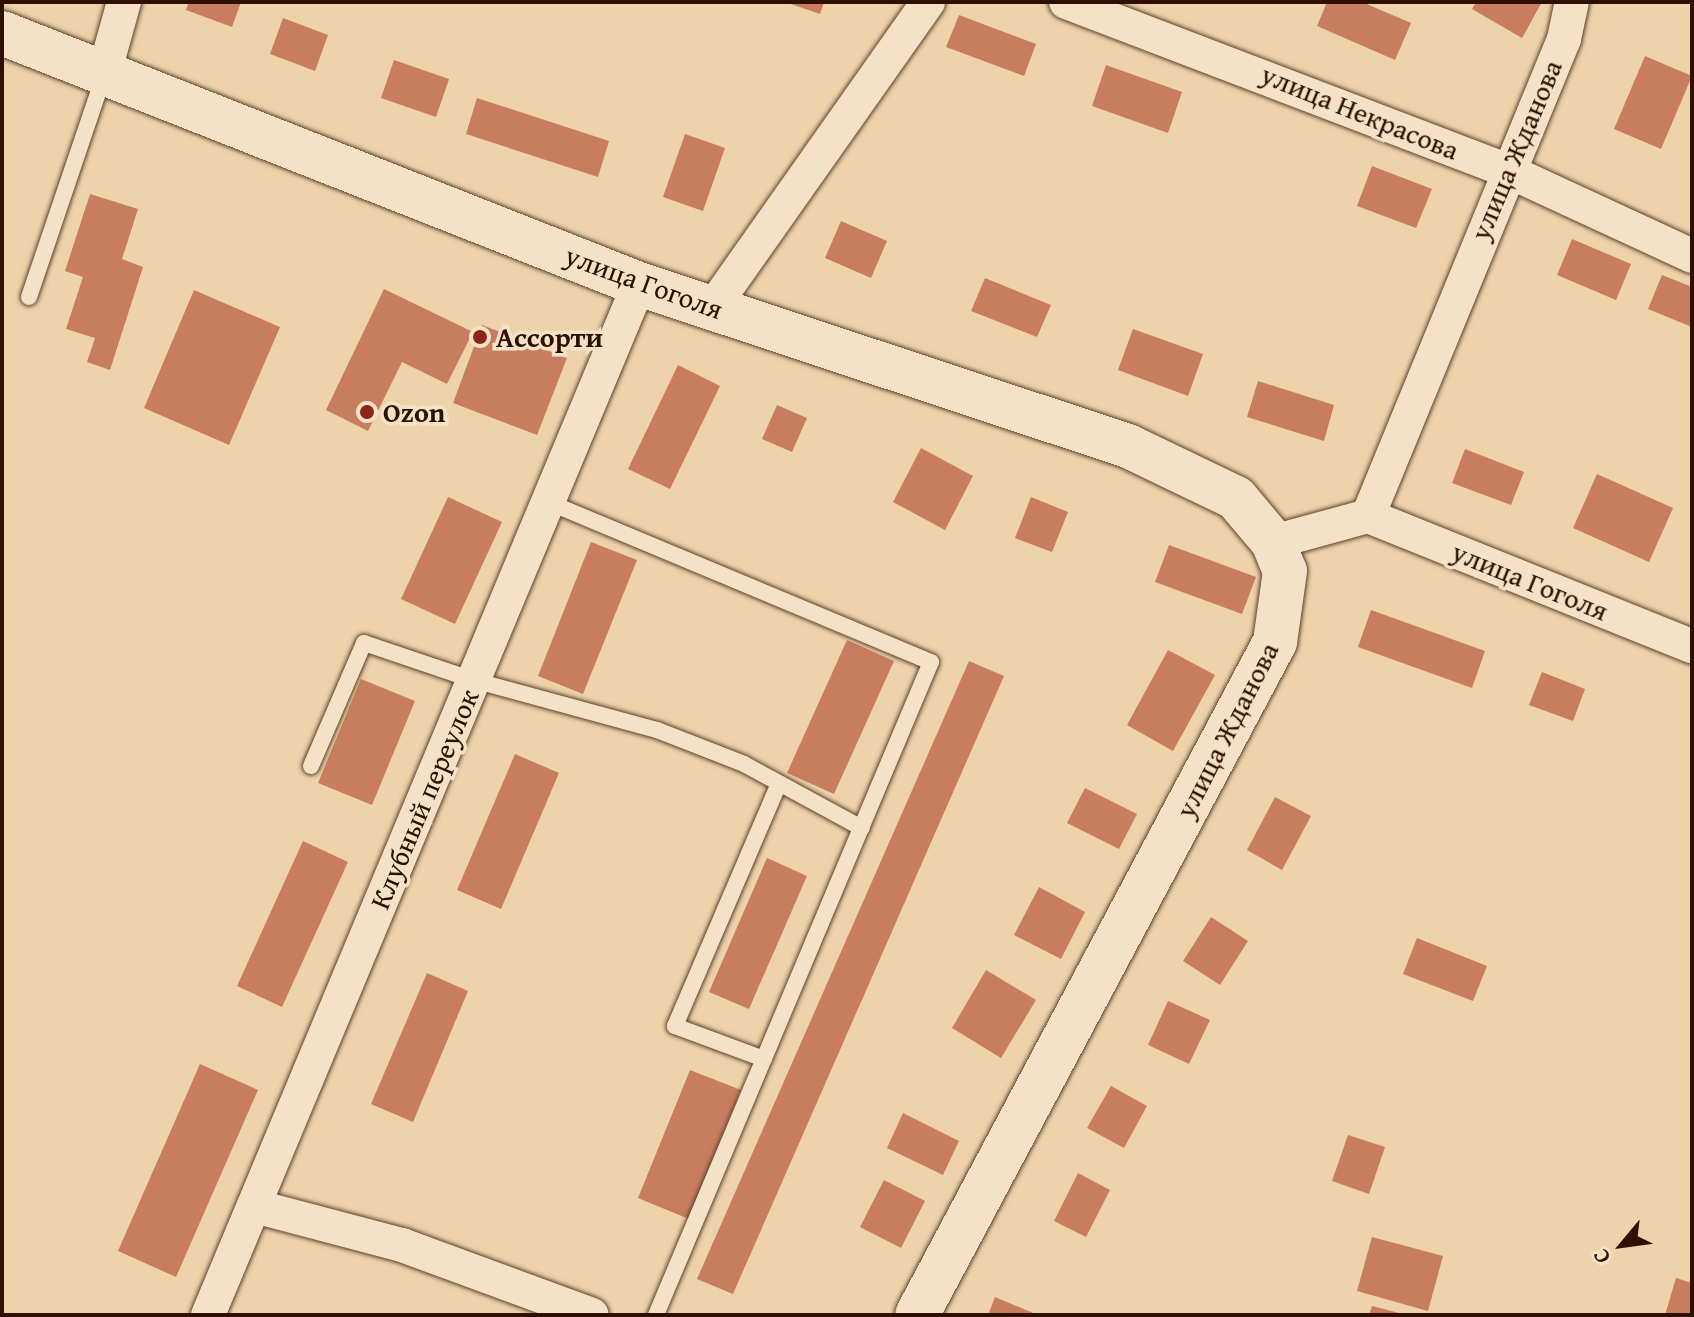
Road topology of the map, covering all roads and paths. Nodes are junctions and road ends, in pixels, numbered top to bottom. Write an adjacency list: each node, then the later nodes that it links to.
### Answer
1 (124, 2): 6 (street)
2 (928, 2): 11 (street)
3 (1066, 2): 7 (street, улица Некрасова)
4 (1572, 2): 7 (street, улица Жданова)
5 (2, 33): 6 (main road, улица Гоголя)
6 (105, 70): 9 (main road, улица Гоголя); 10 (lane)
7 (1506, 170): 8 (street, улица Некрасова); 13 (street, улица Жданова)
8 (1692, 256)
9 (639, 284): 11 (main road, улица Гоголя); 12 (street, Клубный переулок)
10 (29, 297)
11 (713, 307): 14 (main road, улица Гоголя)
12 (548, 502): 16 (street, Клубный переулок); 19 (lane)
13 (1368, 516): 14 (street); 15 (street, улица Гоголя)
14 (1273, 542): 25 (main road, улица Жданова)
15 (1692, 646)
16 (473, 680): 17 (lane); 18 (lane); 21 (street, Клубный переулок)
17 (311, 766)
18 (779, 783): 19 (lane); 20 (lane)
19 (862, 828): 20 (lane)
20 (764, 1059): 24 (lane)
21 (254, 1206): 22 (street, Клубный переулок); 23 (street)
22 (208, 1315)
23 (592, 1315)
24 (656, 1315)
25 (917, 1315)

